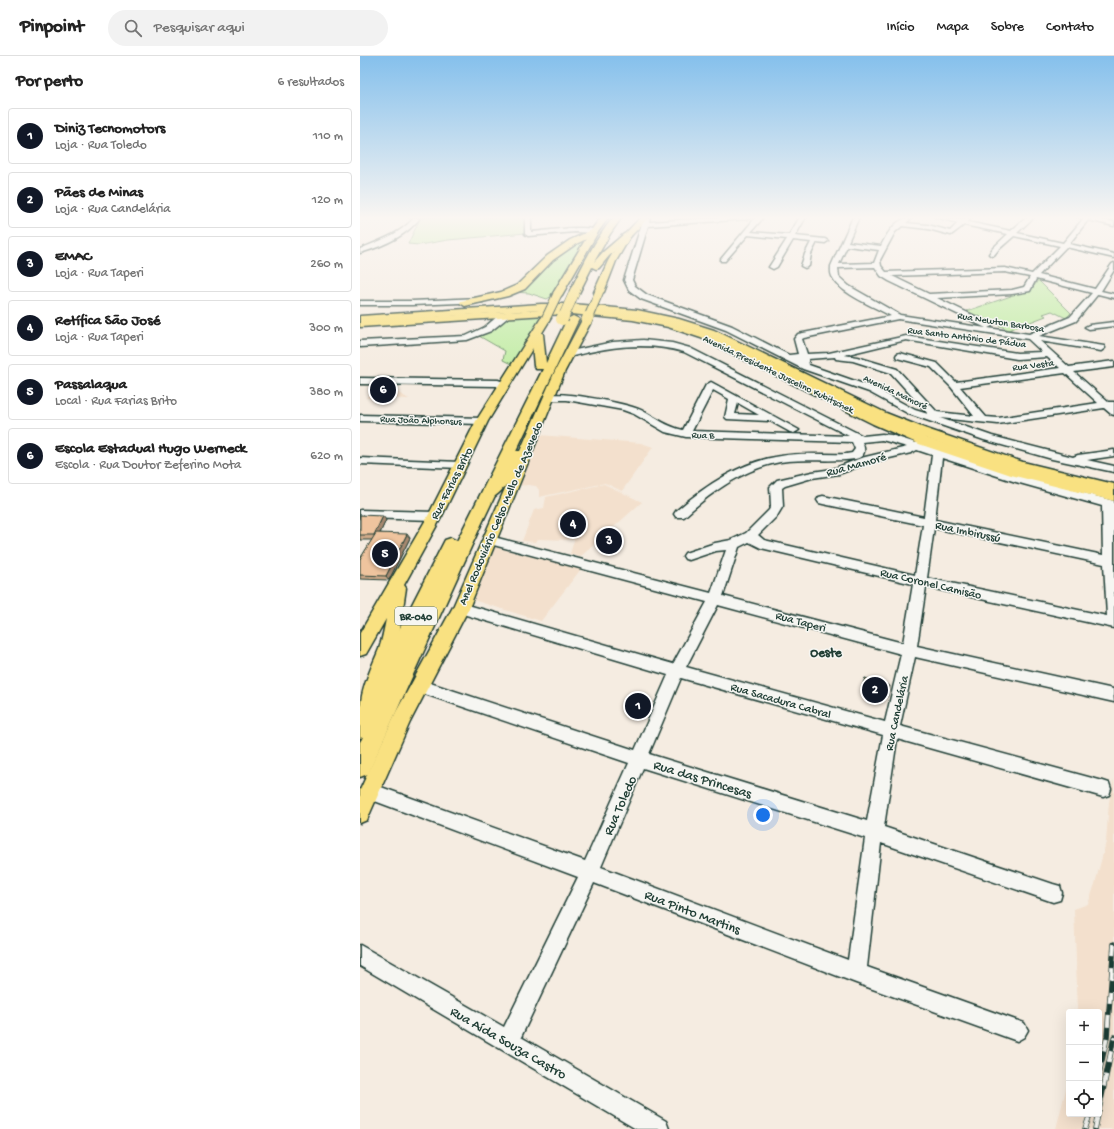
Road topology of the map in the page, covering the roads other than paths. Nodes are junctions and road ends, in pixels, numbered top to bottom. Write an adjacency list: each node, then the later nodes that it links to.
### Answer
1 (540, 267): 15 (highway)
2 (573, 267): 35 (main road, Rua Farias Brito, bridge)
3 (589, 267): 13 (highway, Anel Rodoviário Celso Mello de Azevedo / BR-040)
4 (595, 267): 13 (highway, Anel Rodoviário Celso Mello de Azevedo / BR-040)
5 (609, 267): 39 (main road, Anel Rodoviário Celso Mello de Azevedo, bridge)
6 (632, 267): 19 (street, Avenida Mamoré)
7 (835, 267): 32 (street)
8 (879, 267): 11 (street)
9 (1043, 267): 12 (street)
10 (1113, 267): 14 (street)
11 (884, 274): 12 (street); 16 (street)
12 (1034, 276): 14 (street); 16 (street)
13 (580, 291): 27 (highway, Anel Rodoviário Celso Mello de Azevedo / BR-040)
14 (1097, 291): 17 (street); 36 (street)
15 (504, 294): 18 (highway); 21 (highway)
16 (929, 296): 34 (street)
17 (1114, 296)
18 (482, 300): 20 (street); 23 (highway)
19 (656, 300): 22 (highway); 43 (street, Avenida Mamoré)
20 (360, 303)
21 (548, 303): 22 (highway, Avenida Presidente Juscelino Kubitschek); 23 (highway, Avenida Presidente Juscelino Kubitschek)
22 (640, 308): 71 (highway, Avenida Presidente Juscelino Kubitschek)
23 (413, 312): 25 (highway, Avenida Presidente Juscelino Kubitschek)
24 (508, 314): 26 (main road, Avenida Presidente Juscelino Kubitschek); 30 (street); 64 (main road, Avenida Presidente Juscelino Kubitschek)
25 (360, 316)
26 (482, 316): 29 (main road, Avenida Presidente Juscelino Kubitschek); 30 (street)
27 (567, 319): 45 (highway, Anel Rodoviário Celso Mello de Azevedo / BR-040); 73 (highway, Anel Rodoviário Celso Mello de Azevedo / BR-040)
28 (360, 320): 72 (highway, Avenida Presidente Juscelino Kubitschek)
29 (360, 324)
30 (494, 324): 37 (street)
31 (1114, 324): 33 (street)
32 (902, 327): 34 (street, Rua Newton Barbosa); 40 (street, Rua Santo Antônio de Pádua); 41 (street, Rua Santo Antônio de Pádua); 43 (street)
33 (1089, 327)
34 (998, 331): 36 (street, Rua Newton Barbosa)
35 (537, 334): 45 (highway); 49 (main road, Rua Farias Brito)
36 (1030, 338): 38 (street, Rua Newton Barbosa); 40 (street)
37 (360, 344)
38 (1101, 348)
39 (572, 349): 50 (main road, Anel Rodoviário Celso Mello de Azevedo); 63 (street)
40 (1048, 354): 46 (street)
41 (829, 356): 43 (street, Rua Santo Antônio de Pádua); 54 (street)
42 (900, 356): 48 (street)
43 (805, 362): 53 (street, Avenida Mamoré)
44 (1114, 364): 46 (street, Rua Vesta)
45 (540, 366): 73 (highway, Anel Rodoviário Celso Mello de Azevedo / BR-040)
46 (1067, 370): 48 (street, Rua Vesta); 52 (street)
47 (360, 381): 49 (street)
48 (954, 385): 57 (street)
49 (502, 388): 58 (main road, Rua Farias Brito)
50 (549, 396): 60 (main road, Anel Rodoviário Celso Mello de Azevedo); 61 (street, Rua B)
51 (734, 398): 56 (street); 56 (street); 61 (street)
52 (1112, 407): 57 (street)
53 (912, 412): 54 (street); 67 (street, Avenida Mamoré)
54 (934, 415): 57 (street)
55 (360, 418): 58 (street, Rua João Alphonsus)
56 (776, 420): 59 (street); 62 (street)
57 (983, 420)
58 (482, 421): 69 (main road, Rua Farias Brito)
59 (794, 430)
60 (534, 432): 73 (main road); 81 (main road, Anel Rodoviário Celso Mello de Azevedo)
61 (686, 434): 62 (street, Rua B)
62 (778, 436): 63 (street, Rua B)
63 (860, 438): 64 (street, Rua B); 77 (street)
64 (920, 444): 66 (street, Rua B); 75 (main road, Avenida Presidente Juscelino Kubitschek); 80 (street, Rua Mamoré)
65 (1114, 453): 67 (street)
66 (937, 454): 75 (street, Rua B); 79 (street, Rua Candelária)
67 (1068, 459): 70 (street, Avenida Mamoré)
68 (360, 462): 69 (street)
69 (460, 465): 78 (main road, Rua Farias Brito)
70 (1114, 469)
71 (1114, 482)
72 (1114, 488)
73 (477, 500): 96 (highway, Anel Rodoviário Celso Mello de Azevedo / BR-040); 99 (highway, Anel Rodoviário Celso Mello de Azevedo / BR-040)
74 (823, 500): 79 (street, Rua Imbirussú)
75 (1112, 501): 84 (street)
76 (360, 514): 78 (street)
77 (680, 514)
78 (435, 516): 85 (main road, Rua Farias Brito)
79 (929, 523): 84 (street, Rua Imbirussú); 86 (street, Rua Candelária)
80 (750, 536): 82 (street, Rua Mamoré); 86 (street, Rua Coronel Camisão)
81 (490, 540): 87 (street, Rua Taperi); 88 (main road, Anel Rodoviário Celso Mello de Azevedo)
82 (734, 544): 83 (street, Rua Mamoré); 87 (street, Rua Toledo)
83 (689, 556)
84 (1112, 562): 89 (street)
85 (402, 574): 91 (main road, Rua Farias Brito); 96 (main road)
86 (920, 581): 90 (street, Rua Coronel Camisão); 92 (street, Rua Candelária)
87 (715, 599): 92 (street, Rua Taperi); 93 (street, Rua Toledo)
88 (461, 608): 93 (street, Rua Sacadura Cabral); 94 (main road, Anel Rodoviário Celso Mello de Azevedo)
89 (1114, 616)
90 (1114, 623)
91 (360, 649)
92 (909, 650): 95 (street, Rua Taperi); 97 (street, Rua Candelária)
93 (677, 671): 97 (street, Rua Sacadura Cabral); 98 (street, Rua Toledo)
94 (421, 686): 98 (street, Rua das Princesas); 101 (main road, Anel Rodoviário Celso Mello de Azevedo)
95 (1113, 696)
96 (362, 724)
97 (891, 731): 100 (street, Rua Sacadura Cabral); 103 (street, Rua Candelária)
98 (640, 758): 103 (street, Rua das Princesas); 104 (street, Rua Toledo)
99 (360, 766)
100 (1103, 789)
101 (370, 791): 102 (main road, Anel Rodoviário Celso Mello de Azevedo); 104 (street, Rua Pinto Martins)
102 (360, 813)
103 (874, 832): 105 (street, Rua das Princesas); 107 (street, Rua Candelária)
104 (590, 872): 107 (street, Rua Pinto Martins); 109 (street, Rua Toledo)
105 (1053, 893)
106 (360, 955): 109 (street, Rua Aída Souza Castro)
107 (856, 973): 108 (street, Rua Pinto Martins)
108 (1017, 1030)
109 (508, 1042): 110 (street, Rua Aída Souza Castro)
110 (658, 1129)

